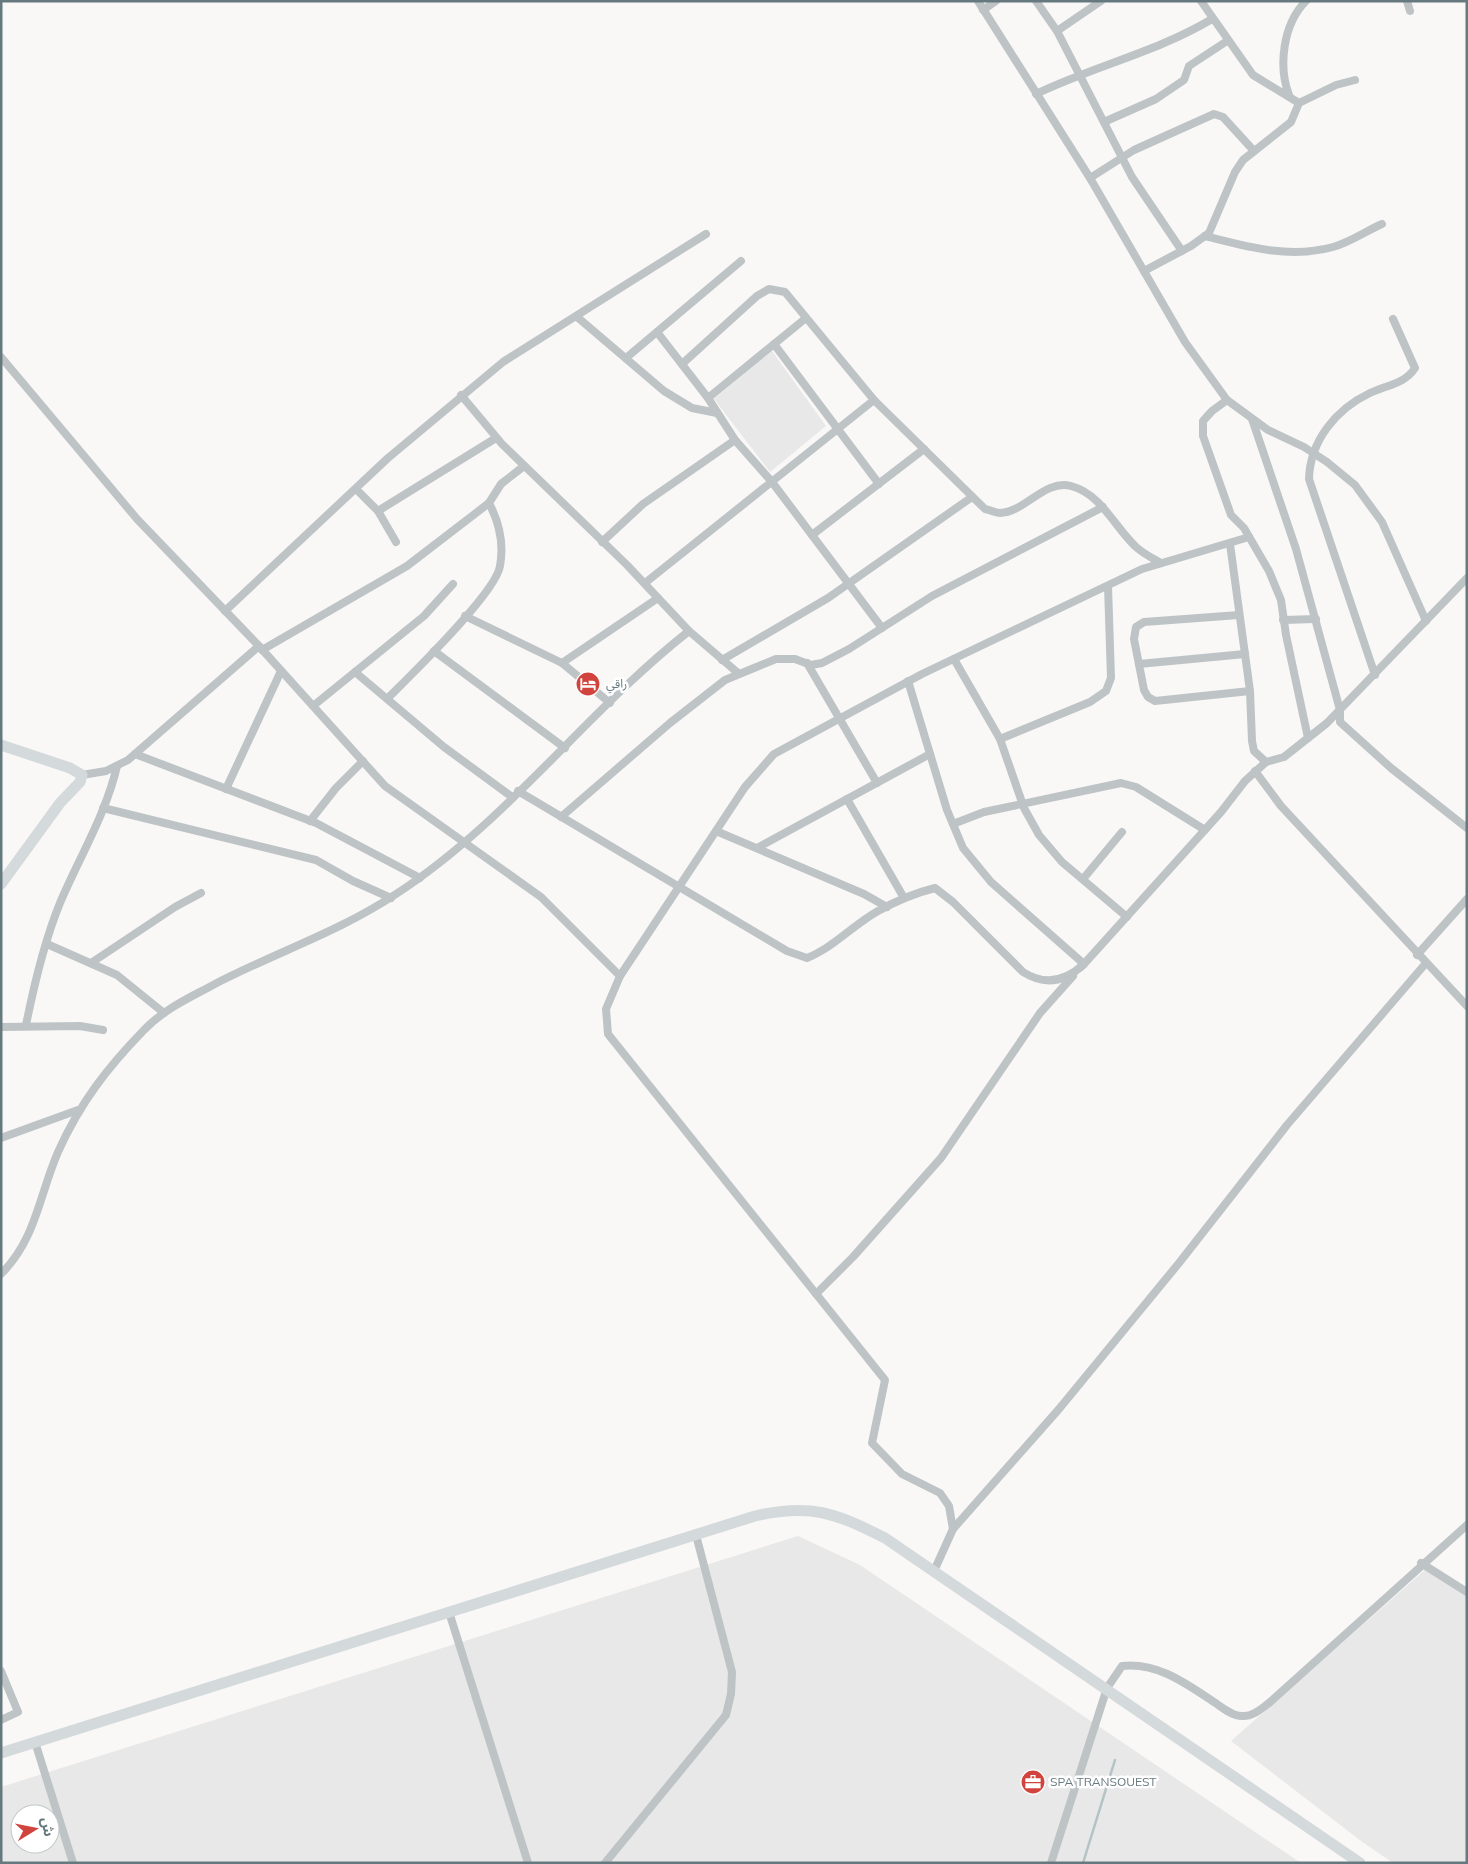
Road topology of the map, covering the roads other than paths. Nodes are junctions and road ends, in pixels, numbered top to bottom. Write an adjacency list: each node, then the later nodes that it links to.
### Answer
1 (978, 1): 8 (street)
2 (996, 1): 8 (street)
3 (1036, 1): 11 (street)
4 (1101, 1): 11 (street)
5 (1306, 1): 16 (street)
6 (1406, 1): 9 (street)
7 (1204, 2): 10 (street)
8 (983, 10): 15 (street)
9 (1410, 10)
10 (1212, 18): 12 (street); 13 (street)
11 (1057, 31): 13 (street)
12 (1227, 41): 16 (street); 18 (street)
13 (1080, 74): 15 (street); 18 (street)
14 (1356, 80): 17 (street)
15 (1036, 94): 21 (street)
16 (1289, 95): 17 (street)
17 (1299, 103): 19 (street)
18 (1104, 122): 20 (street)
19 (1254, 150): 20 (street); 24 (street)
20 (1122, 157): 21 (street); 25 (street)
21 (1090, 178): 27 (street)
22 (1382, 224): 24 (street)
23 (706, 234): 28 (street)
24 (1205, 236): 25 (street)
25 (1182, 251): 27 (street)
26 (741, 261): 31 (street)
27 (1144, 271): 39 (street)
28 (576, 316): 34 (street); 36 (street)
29 (806, 318): 32 (street); 35 (street); 38 (street)
30 (1393, 319): 46 (street)
31 (657, 332): 34 (street); 35 (street)
32 (774, 344): 37 (street); 42 (street)
33 (1, 357): 67 (street)
34 (626, 358): 40 (street)
35 (682, 364): 37 (street)
36 (461, 395): 43 (street); 50 (street)
37 (708, 398): 40 (street)
38 (874, 400): 42 (street); 45 (street)
39 (1227, 400): 41 (street); 56 (street)
40 (717, 414): 44 (street)
41 (1252, 420): 46 (street); 70 (street)
42 (837, 430): 48 (street); 49 (street)
43 (496, 438): 47 (street); 54 (street)
44 (735, 440): 48 (street); 58 (street)
45 (924, 449): 49 (street); 51 (street)
46 (1312, 452): 72 (street); 86 (street)
47 (524, 466): 52 (street); 58 (street)
48 (772, 482): 55 (street); 64 (street)
49 (879, 484): 55 (street)
50 (356, 489): 54 (street); 67 (street)
51 (972, 497): 53 (street); 62 (street)
52 (489, 503): 69 (street); 75 (street)
53 (1103, 507): 60 (street); 73 (street)
54 (378, 510): 57 (street)
55 (812, 535): 62 (street)
56 (1249, 537): 59 (street); 71 (street)
57 (396, 542)
58 (602, 542): 64 (street)
59 (1230, 544): 60 (street); 68 (street)
60 (1161, 563): 65 (street)
61 (1467, 578): 72 (street)
62 (849, 583): 73 (street); 79 (street)
63 (453, 584): 84 (street)
64 (644, 584): 66 (street)
65 (1108, 586): 78 (street); 95 (street)
66 (658, 598): 74 (street); 80 (street)
67 (225, 611): 75 (street)
68 (1239, 615): 77 (street); 82 (street)
69 (465, 616): 76 (street); 80 (street)
70 (1316, 619): 71 (street); 92 (street)
71 (1284, 620): 94 (street)
72 (1426, 621): 86 (street)
73 (882, 628): 81 (street)
74 (689, 631): 79 (street); 90 (street)
75 (260, 648): 83 (street); 98 (street)
76 (434, 651): 89 (street); 97 (street)
77 (1245, 654): 82 (street); 88 (street)
78 (954, 659): 87 (street); 95 (street)
79 (722, 660): 85 (street)
80 (562, 663): 90 (street)
81 (807, 663): 85 (street); 93 (street)
82 (1139, 664): 88 (street)
83 (281, 671): 91 (street); 106 (street)
84 (355, 672): 89 (street); 91 (street)
85 (738, 673): 112 (street)
86 (1375, 675): 92 (street)
87 (908, 681): 93 (street); 99 (street)
88 (1250, 691): 101 (street)
89 (388, 699): 108 (street)
90 (610, 703): 97 (street)
91 (312, 706): 100 (street)
92 (1340, 710): 94 (street); 115 (street)
93 (840, 719): 105 (street); 116 (street)
94 (1308, 738): 101 (street)
95 (1000, 739): 110 (street)
96 (1, 745): 104 (street)
97 (565, 748): 107 (street)
98 (135, 754): 102 (street); 106 (street)
99 (930, 754): 105 (street); 114 (street)
100 (363, 761): 113 (street); 119 (street)
101 (1266, 762): 103 (street)
102 (117, 766): 104 (street); 111 (street)
103 (1255, 771): 117 (street); 132 (street)
104 (82, 775): 123 (street)
105 (877, 783): 109 (street)
106 (226, 789): 113 (street)
107 (518, 791): 108 (street); 112 (street)
108 (512, 797): 119 (street)
109 (848, 799): 120 (street); 127 (street)
110 (1023, 803): 114 (street); 117 (street); 122 (street)
111 (104, 808): 126 (street); 131 (street)
112 (561, 817): 124 (street)
113 (310, 821): 121 (street)
114 (953, 824): 135 (street)
115 (1467, 828)
116 (716, 830): 120 (street); 124 (street)
117 (1205, 830): 130 (street)
118 (1122, 832): 122 (street)
119 (466, 843): 121 (street); 136 (street)
120 (757, 848): 129 (street)
121 (420, 878): 126 (street)
122 (1083, 879): 130 (street)
123 (1, 884)
124 (679, 887): 129 (street); 136 (street)
125 (201, 893): 133 (street)
126 (391, 898): 138 (street)
127 (904, 898): 129 (street); 135 (street)
128 (1467, 899): 132 (street)
129 (887, 907)
130 (1127, 916): 135 (street)
131 (47, 944): 133 (street); 139 (street)
132 (1417, 954): 134 (street)
133 (91, 963): 138 (street)
134 (1426, 963): 137 (street); 147 (street)
135 (1084, 964): 145 (street)
136 (620, 976): 145 (street)
137 (1467, 1006)
138 (164, 1013): 142 (street)
139 (26, 1025): 140 (street); 141 (street)
140 (1, 1027)
141 (103, 1030)
142 (78, 1110): 143 (street); 144 (street)
143 (1, 1138)
144 (1, 1274)
145 (816, 1294): 147 (street)
146 (1467, 1525): 149 (street)
147 (953, 1529): 150 (street)
148 (696, 1535): 150 (street); 152 (street); 160 (street)
149 (1421, 1563): 151 (street); 154 (street)
150 (934, 1571): 154 (street)
151 (1467, 1592)
152 (449, 1612): 156 (street); 159 (street)
153 (1, 1671): 155 (street)
154 (1107, 1688): 161 (street); 162 (street)
155 (1, 1720)
156 (35, 1742): 157 (street); 158 (street)
157 (1, 1752)
158 (73, 1863)
159 (528, 1863)
160 (606, 1863)
161 (1051, 1863)
162 (1360, 1863)

